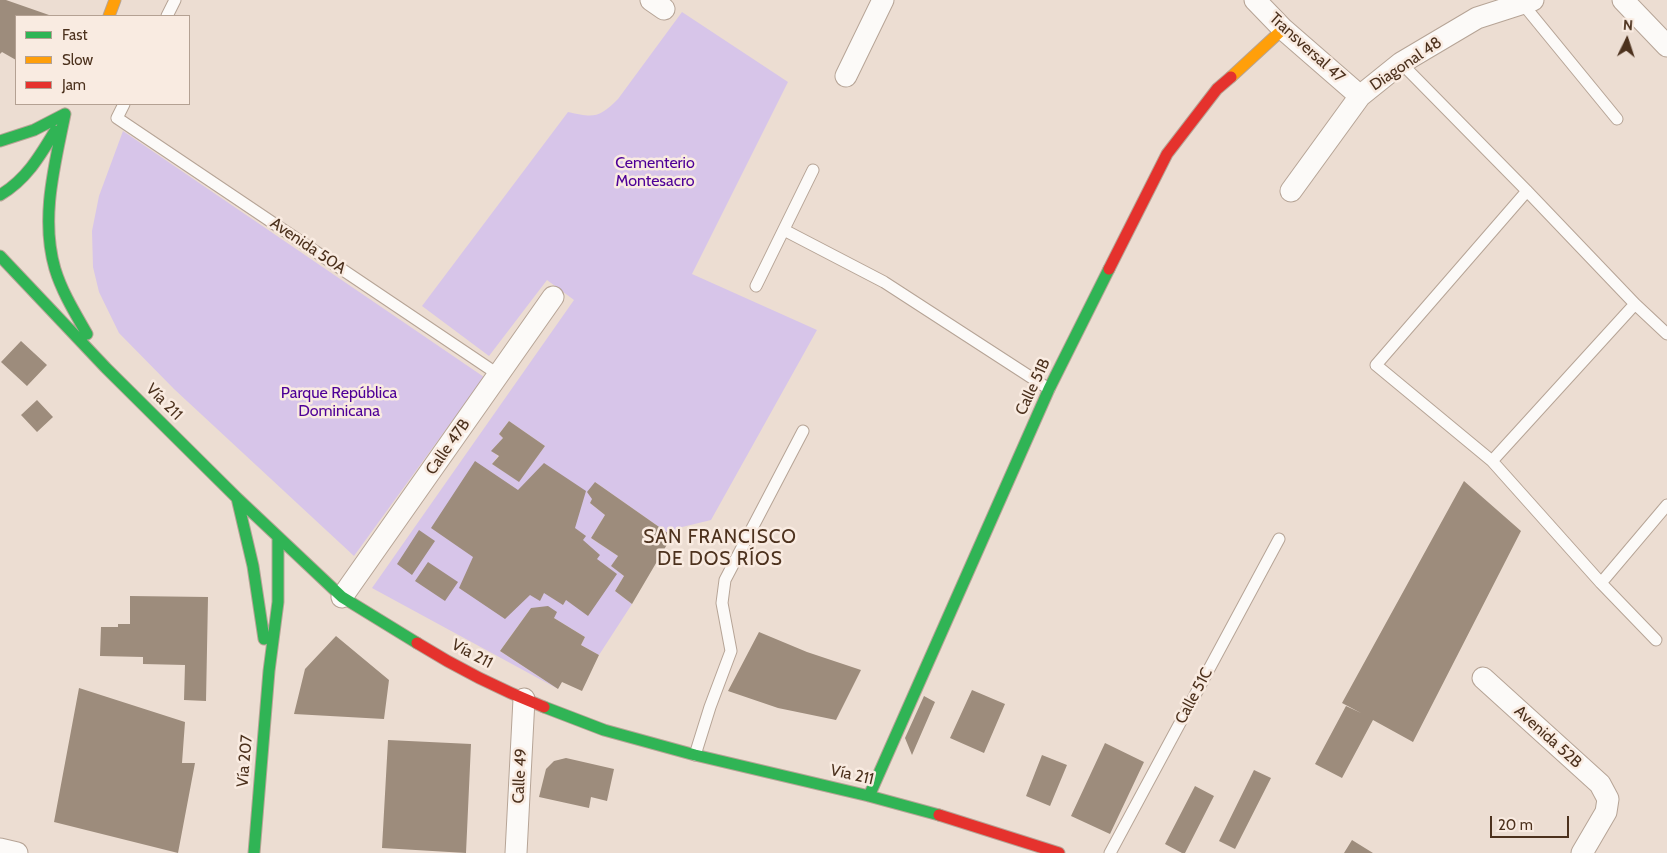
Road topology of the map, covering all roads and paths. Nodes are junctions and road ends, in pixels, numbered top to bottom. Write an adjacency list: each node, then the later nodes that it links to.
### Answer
1 (115, 0): 7 (main road)
2 (174, 0): 8 (lane)
3 (883, 0): 12 (street)
4 (1255, 0): 9 (street, Transversal 47)
5 (1623, 0): 10 (street)
6 (1528, 1): 11 (street, Diagonal 48); 16 (lane)
7 (108, 15)
8 (167, 15)
9 (1283, 29): 13 (street, Transversal 47); 30 (main road, Calle 51B)
10 (1667, 46)
11 (1402, 63): 13 (street, Diagonal 48); 20 (lane)
12 (846, 76)
13 (1360, 96): 19 (street, Diagonal 48)
14 (124, 105): 29 (lane, Avenida 50A)
15 (68, 109): 17 (main road); 21 (main road); 28 (main road)
16 (1617, 119)
17 (0, 141)
18 (813, 170): 22 (lane)
19 (1291, 191)
20 (1528, 191): 26 (lane); 32 (lane)
21 (0, 195)
22 (784, 230): 24 (lane); 30 (lane)
23 (0, 256): 28 (main road, Vía 211)
24 (756, 286)
25 (553, 297): 29 (street, Calle 47B)
26 (1635, 304): 27 (lane); 32 (lane)
27 (1667, 334)
28 (106, 368): 33 (main road, Vía 211)
29 (499, 375): 38 (street, Calle 47B)
30 (1049, 390): 44 (main road, Calle 51B)
31 (803, 431): 43 (lane)
32 (1492, 461): 37 (lane)
33 (237, 498): 35 (main road, Vía 211); 40 (main road, Vía 207)
34 (1667, 505): 37 (lane)
35 (278, 537): 38 (main road, Vía 211); 40 (main road, Vía 207)
36 (1279, 539): 50 (lane, Calle 51C)
37 (1601, 583): 39 (lane)
38 (342, 597): 42 (main road, Vía 211)
39 (1656, 640)
40 (268, 671): 47 (main road, Vía 207)
41 (1482, 678): 51 (street, Avenida 52B)
42 (524, 698): 43 (main road, Vía 211); 48 (street, Calle 49)
43 (695, 755): 44 (main road, Vía 211)
44 (870, 796): 49 (main road, Vía 211)
45 (0, 849): 46 (street)
46 (17, 853)
47 (254, 853)
48 (516, 853)
49 (1059, 853)
50 (1110, 853)
51 (1582, 853)

